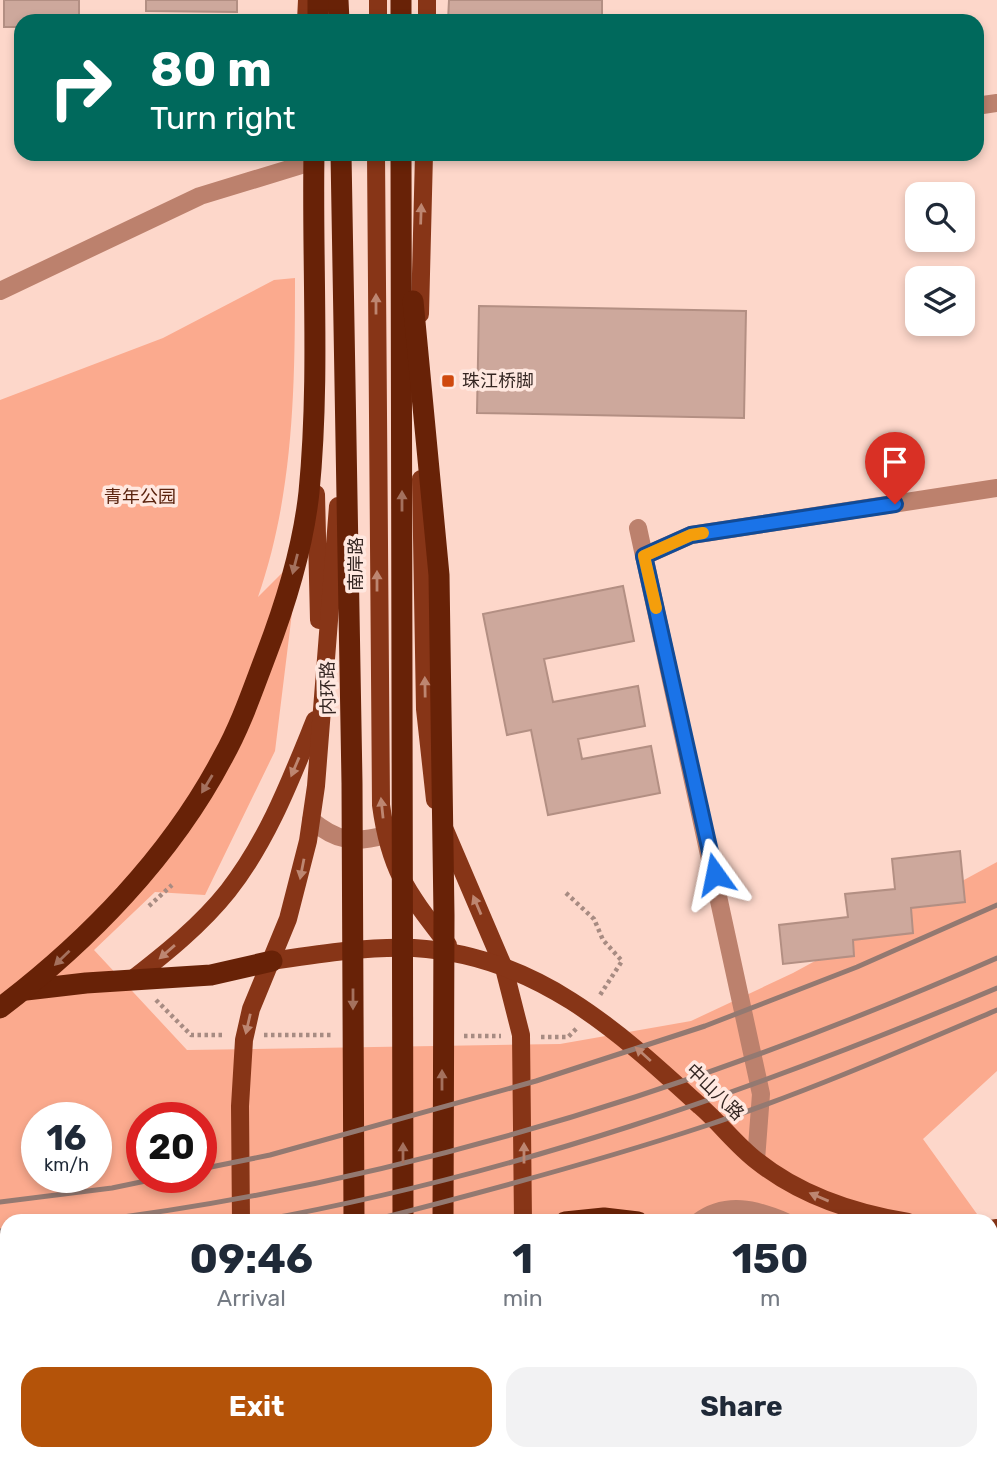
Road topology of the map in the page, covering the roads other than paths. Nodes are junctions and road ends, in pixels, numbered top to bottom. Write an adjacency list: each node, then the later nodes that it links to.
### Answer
1 (297, 161): 13 (street)
2 (308, 161): 18 (main road)
3 (308, 161): 26 (highway, one-way to 26)
4 (340, 161): 18 (main road, 南岸路)
5 (340, 161): 29 (highway, 内环路, one-way to 29)
6 (376, 161): 11 (main road, 南岸路)
7 (401, 161): 10 (highway)
8 (417, 161): 11 (main road)
9 (422, 161): 12 (main road, one-way to 9)
10 (400, 202): 30 (highway, one-way to 10); 31 (highway, one-way to 10)
11 (376, 225): 14 (main road, 南岸路, one-way to 11)
12 (419, 281): 14 (main road); 23 (main road, one-way to 12)
13 (0, 291)
14 (376, 358): 20 (main road, 南岸路, one-way to 14)
15 (997, 488): 17 (street)
16 (638, 527): 17 (street)
17 (644, 556): 27 (street)
18 (321, 704): 19 (main road, 南岸路); 24 (main road, one-way to 24)
19 (311, 820): 20 (street); 22 (main road, 南岸路, one-way to 22)
20 (385, 835): 21 (main road, 南岸路)
21 (454, 954): 22 (main road, 中山八路); 23 (main road, 中山八路)
22 (272, 961): 24 (highway); 28 (main road, 南岸路, one-way to 28)
23 (504, 968): 27 (main road, 中山八路, one-way to 23); 32 (main road, one-way to 23)
24 (130, 981): 25 (highway)
25 (0, 996)
26 (0, 1008)
27 (756, 1160): 35 (main road, 中山八路, one-way to 27)
28 (241, 1214)
29 (354, 1214)
30 (403, 1214)
31 (443, 1214)
32 (523, 1214)
33 (708, 1214): 34 (street)
34 (765, 1214)
35 (873, 1214)

